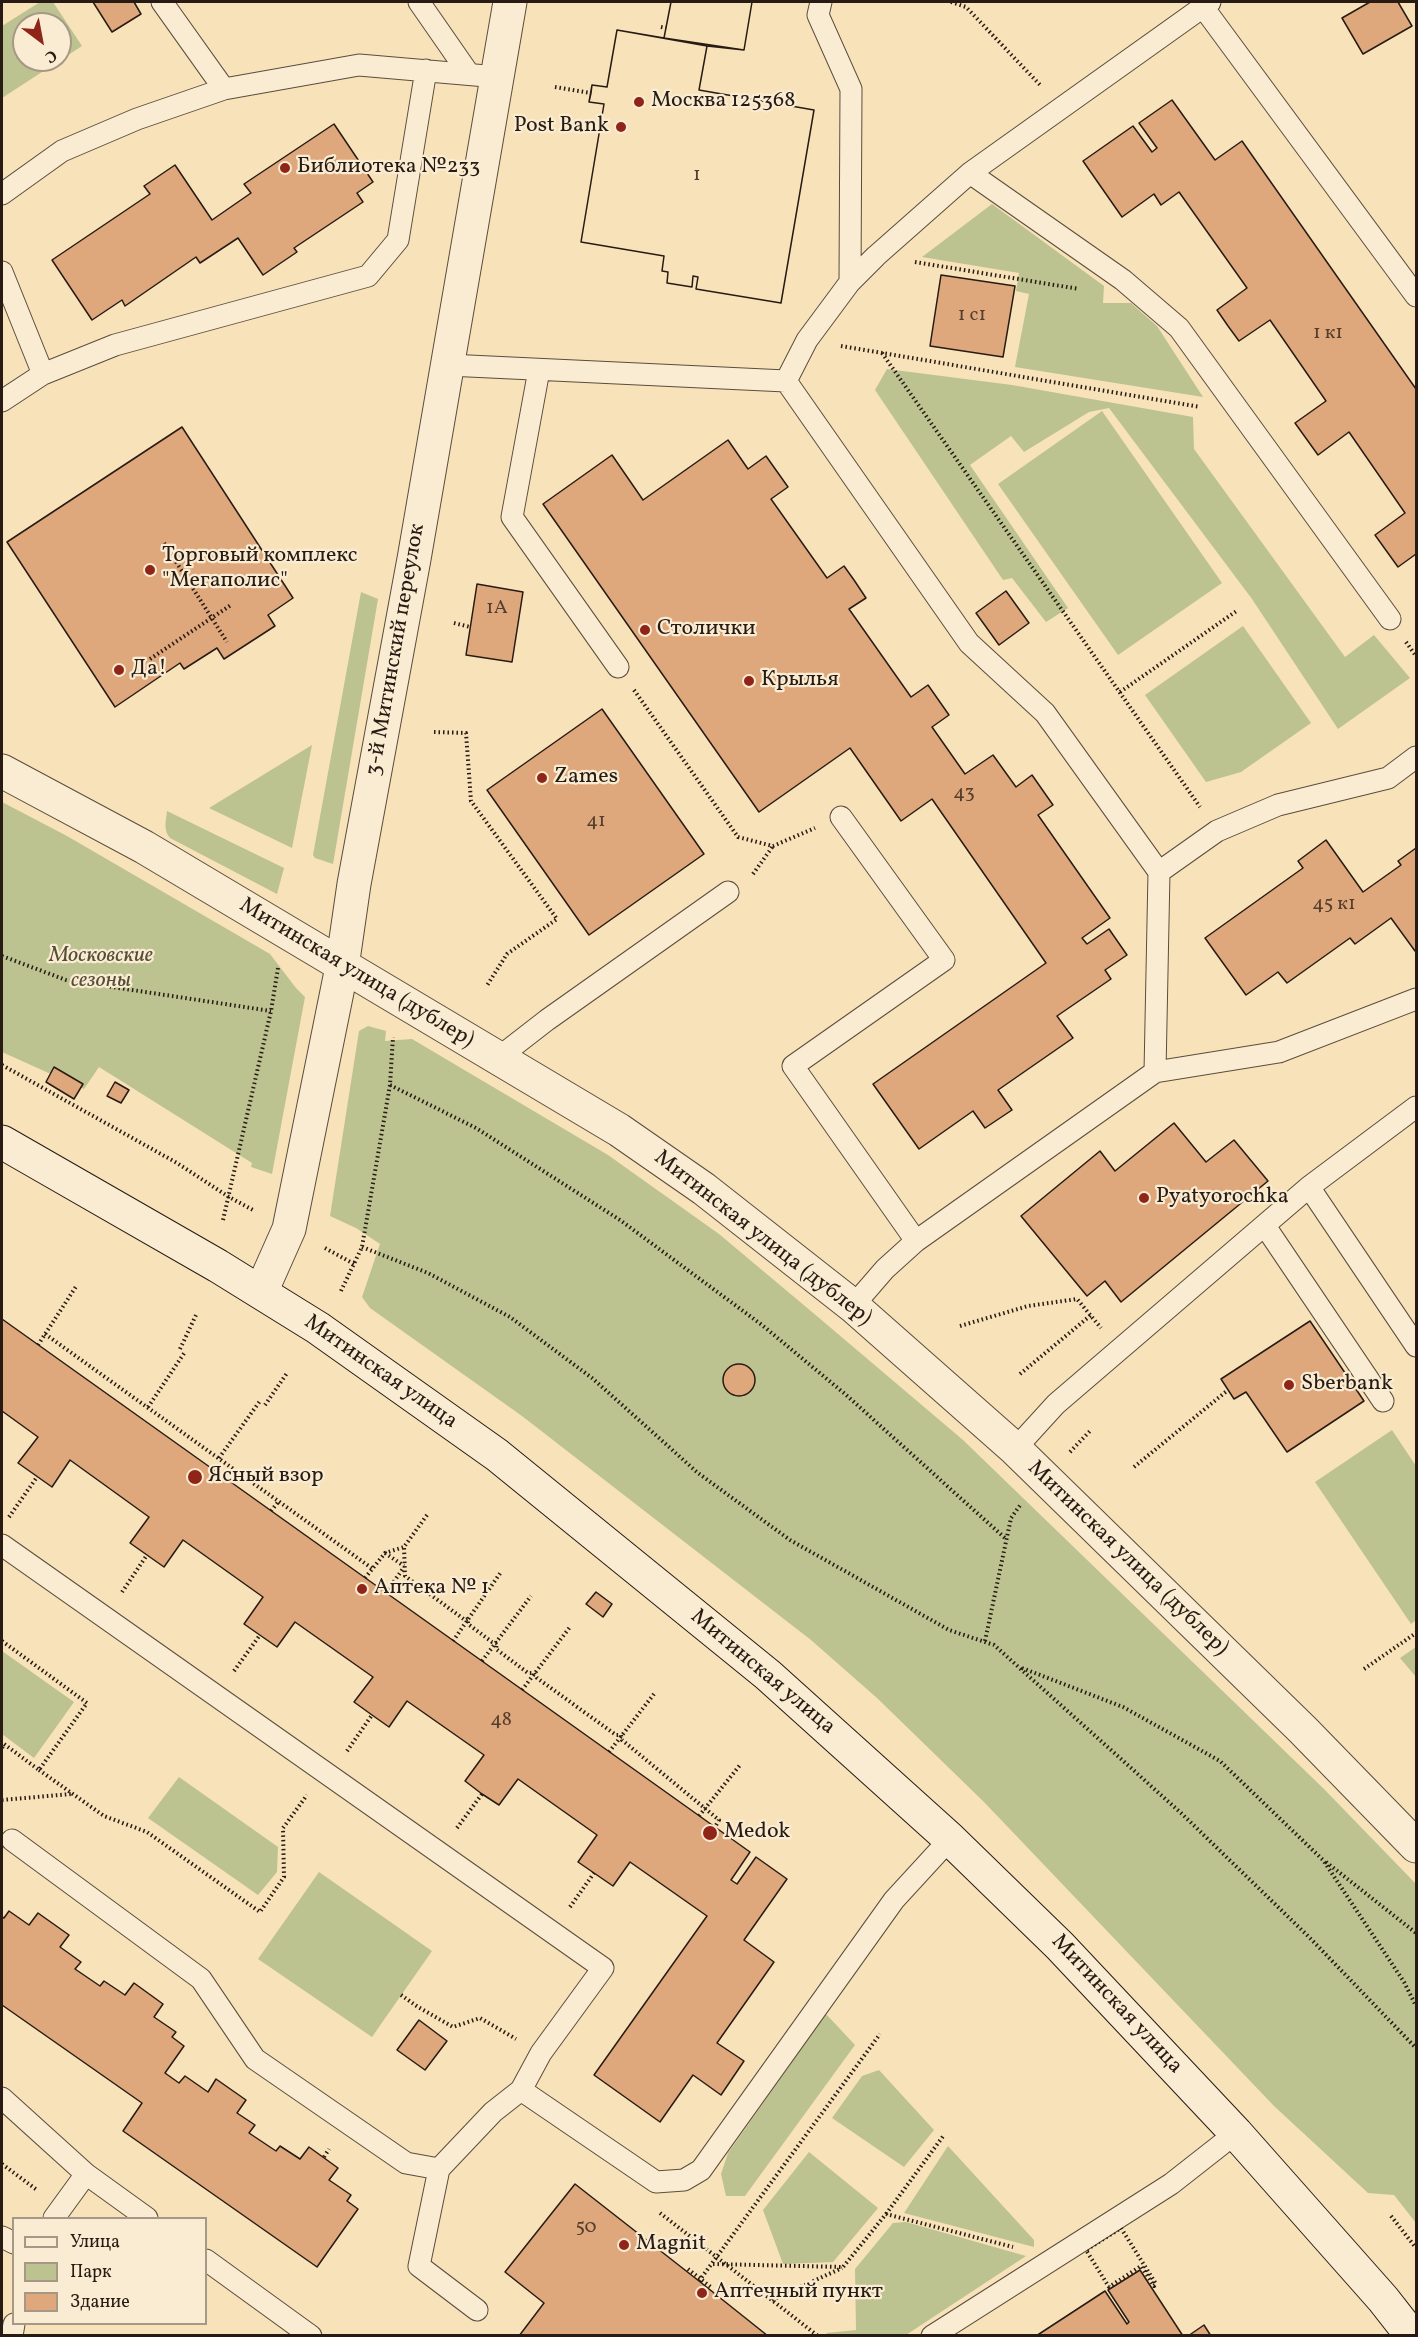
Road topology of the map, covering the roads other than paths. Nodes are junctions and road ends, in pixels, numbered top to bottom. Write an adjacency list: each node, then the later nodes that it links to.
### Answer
1 (162, 2): 8 (lane)
2 (419, 2): 7 (lane)
3 (510, 2): 7 (street, 3-й Митинский переулок)
4 (821, 2): 12 (lane)
5 (1206, 4): 9 (lane); 13 (lane)
6 (426, 70): 7 (lane); 8 (lane); 16 (lane)
7 (484, 75): 14 (street, 3-й Митинский переулок)
8 (224, 89): 10 (lane)
9 (970, 173): 12 (lane); 19 (lane)
10 (2, 194)
11 (2, 272): 16 (lane)
12 (850, 282): 17 (lane)
13 (1416, 297)
14 (448, 365): 15 (lane); 26 (street, 3-й Митинский переулок)
15 (539, 370): 17 (lane); 20 (lane)
16 (43, 374): 18 (lane)
17 (786, 381): 24 (lane)
18 (2, 401)
19 (1390, 619)
20 (618, 667)
21 (1416, 757): 24 (lane)
22 (2, 771): 26 (street, Митинская улица (дублер))
23 (841, 817): 34 (lane)
24 (1159, 872): 29 (lane)
25 (728, 892): 28 (lane)
26 (342, 967): 28 (street, Митинская улица (дублер)); 35 (street, 3-й Митинский переулок)
27 (1416, 999): 29 (lane)
28 (498, 1058): 36 (street, Митинская улица (дублер))
29 (1155, 1072): 34 (lane)
30 (1416, 1107): 32 (lane)
31 (2, 1142): 35 (street, Митинская улица)
32 (1309, 1187): 33 (lane); 37 (lane)
33 (1264, 1226): 38 (lane); 39 (lane)
34 (916, 1241): 36 (lane)
35 (261, 1292): 41 (street, Митинская улица)
36 (853, 1306): 39 (street, Митинская улица (дублер))
37 (1416, 1346)
38 (1383, 1401)
39 (1016, 1449): 43 (street, Митинская улица (дублер))
40 (2, 1545): 44 (lane)
41 (950, 1839): 44 (lane); 46 (street, Митинская улица)
42 (12, 1840): 47 (lane)
43 (1416, 1846)
44 (521, 2090): 47 (lane)
45 (2, 2098): 48 (lane)
46 (1236, 2133): 54 (lane); 55 (street, Митинская улица)
47 (439, 2169): 52 (lane)
48 (86, 2174): 49 (lane); 50 (lane)
49 (57, 2214)
50 (146, 2217)
51 (207, 2261): 53 (lane)
52 (477, 2310)
53 (311, 2336)
54 (932, 2336)
55 (1412, 2336)

